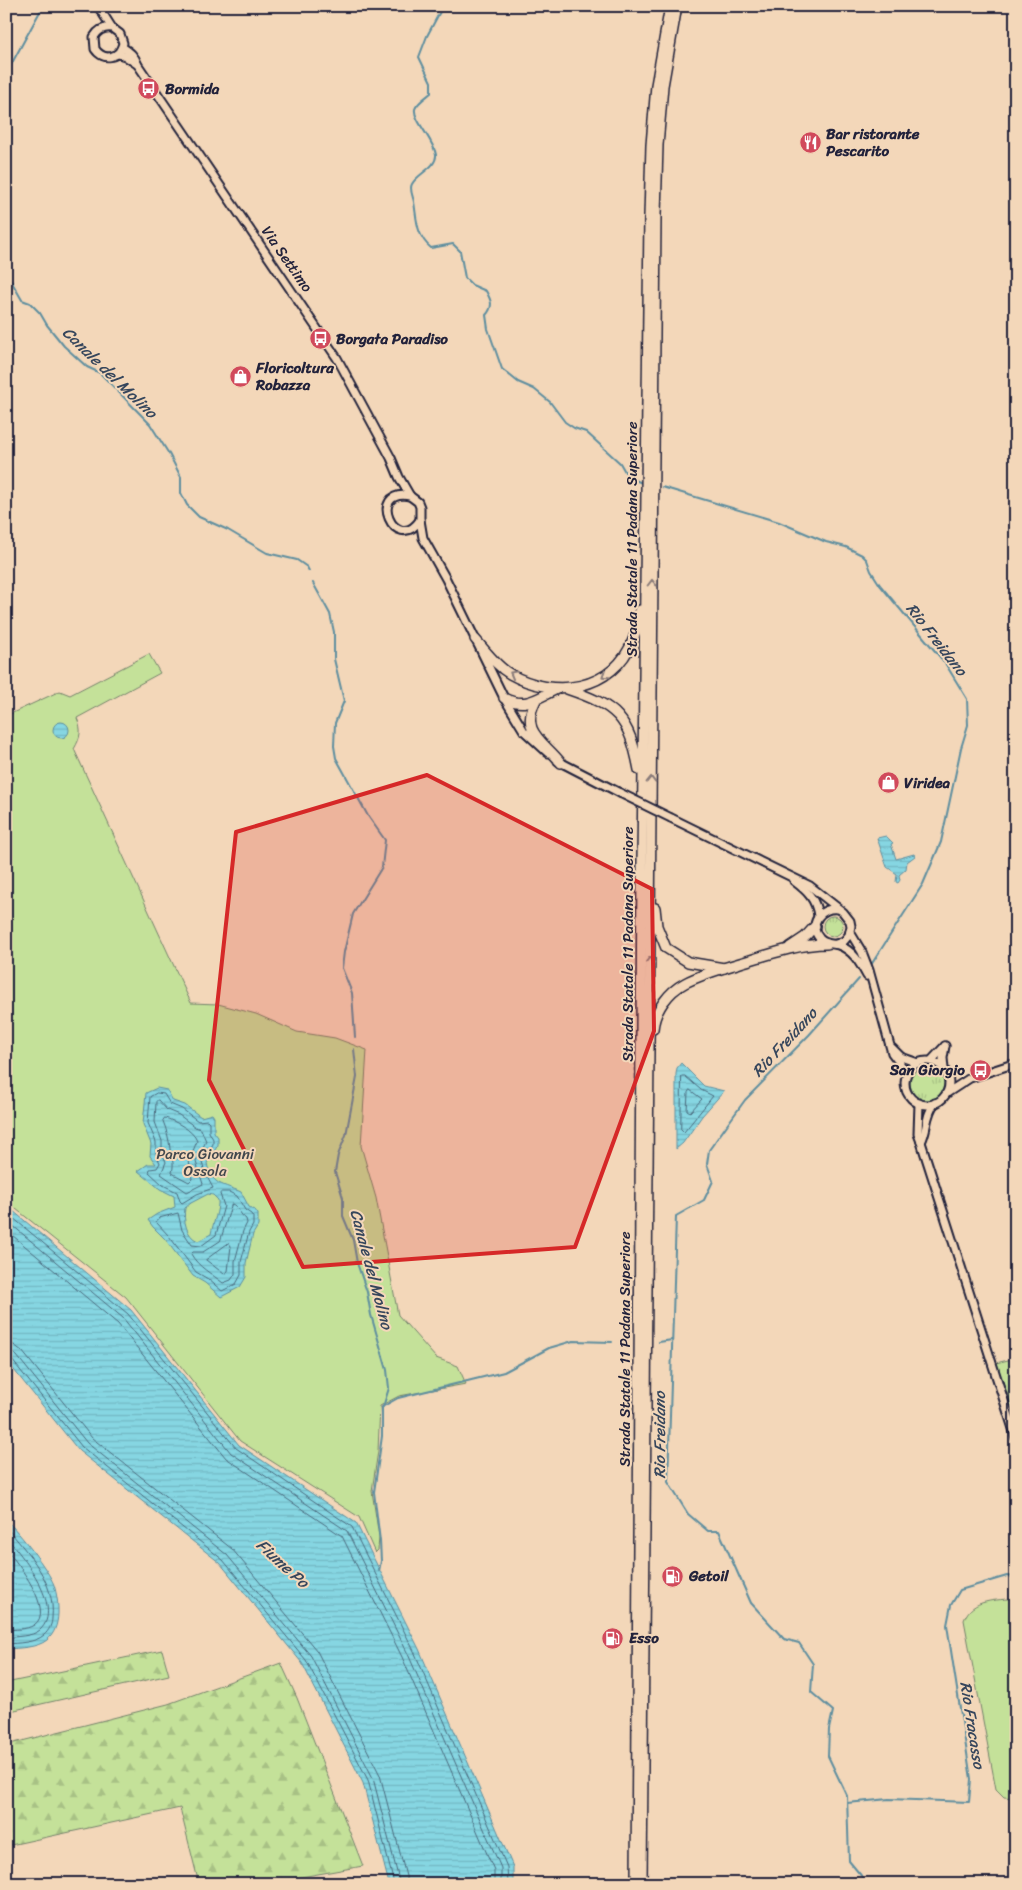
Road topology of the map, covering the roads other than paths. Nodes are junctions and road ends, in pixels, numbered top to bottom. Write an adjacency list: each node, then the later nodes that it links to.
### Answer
1 (670, 6): 15 (highway, Strada Statale 11 Padana Superiore)
2 (677, 6): 22 (highway, Strada Statale 11 Padana Superiore, one-way to 2)
3 (99, 8): 4 (street); 5 (street)
4 (103, 28): 5 (street); 7 (street)
5 (112, 28): 6 (street)
6 (122, 47): 7 (street); 8 (street, Via Settimo)
7 (118, 54): 8 (street, Via Settimo)
8 (138, 64): 9 (street, Via Settimo)
9 (399, 478): 10 (street); 11 (street, Via Settimo)
10 (398, 496): 11 (street); 13 (street)
11 (410, 496): 12 (street)
12 (420, 520): 13 (street); 14 (street)
13 (407, 530): 14 (street)
14 (423, 538): 16 (street)
15 (644, 585): 17 (highway, one-way to 17); 21 (highway, Strada Statale 11 Padana Superiore)
16 (475, 639): 17 (highway, one-way to 16); 18 (street)
17 (563, 689): 19 (highway); 21 (highway)
18 (504, 698): 19 (highway); 20 (street)
19 (536, 700): 20 (highway)
20 (561, 763): 23 (street, bridge)
21 (642, 790): 46 (highway, Strada Statale 11 Padana Superiore)
22 (651, 863): 30 (highway); 34 (highway, Strada Statale 11 Padana Superiore, one-way to 22)
23 (788, 876): 24 (street); 25 (street)
24 (838, 909): 25 (street); 27 (street)
25 (818, 916): 26 (street)
26 (815, 926): 28 (street); 29 (highway)
27 (850, 932): 28 (street); 31 (street)
28 (832, 944): 29 (highway); 31 (street)
29 (784, 950): 30 (highway)
30 (724, 968): 34 (highway)
31 (871, 983): 32 (street)
32 (891, 1046): 35 (street); 38 (street)
33 (931, 1061): 35 (street); 37 (street); 37 (street)
34 (649, 1062): 46 (highway, Strada Statale 11 Padana Superiore)
35 (918, 1063): 38 (street)
36 (1016, 1063): 40 (street)
37 (944, 1069): 39 (street)
38 (907, 1073): 42 (street)
39 (948, 1076): 40 (street); 41 (street)
40 (970, 1078): 41 (street)
41 (946, 1093): 43 (street)
42 (919, 1103): 43 (street); 44 (street)
43 (936, 1103): 44 (street)
44 (921, 1142): 45 (street)
45 (1016, 1438)
46 (641, 1516): 47 (highway, Strada Statale 11 Padana Superiore)
47 (641, 1541): 48 (highway, Strada Statale 11 Padana Superiore); 49 (highway, Strada Statale 11 Padana Superiore)
48 (636, 1884)
49 (642, 1884)

